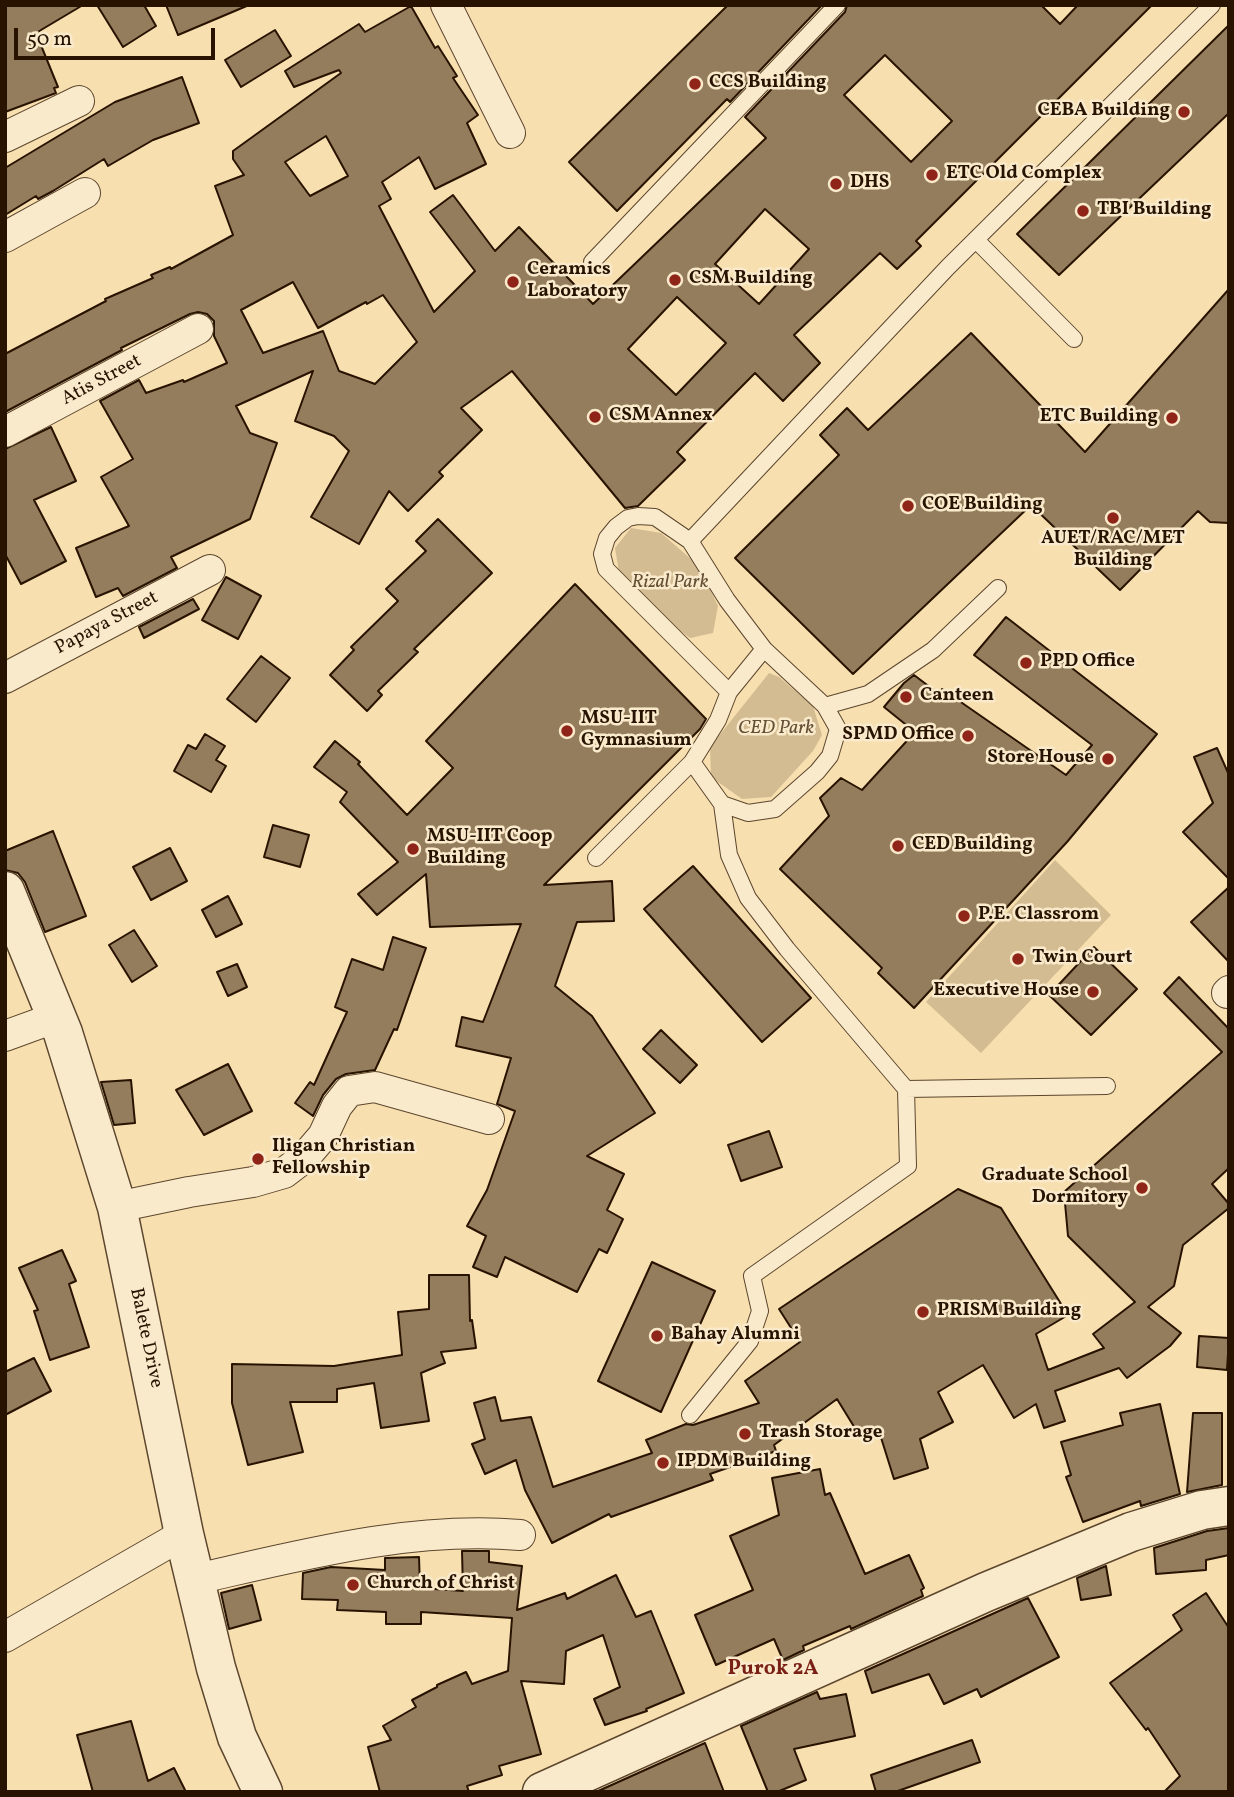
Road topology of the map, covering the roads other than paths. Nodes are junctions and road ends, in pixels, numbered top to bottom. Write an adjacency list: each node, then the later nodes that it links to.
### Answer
1 (446, 5): 5 (street)
2 (837, 5): 10 (lane)
3 (1212, 5): 9 (lane)
4 (79, 101): 6 (street)
5 (510, 133)
6 (5, 137)
7 (85, 193): 8 (street)
8 (5, 237)
9 (976, 240): 12 (lane); 14 (lane)
10 (592, 262)
11 (198, 329): 13 (street, Atis Street)
12 (1074, 339)
13 (5, 432)
14 (690, 541): 17 (lane); 19 (lane)
15 (210, 570): 18 (street, Papaya Street)
16 (998, 589): 20 (lane)
17 (764, 649): 19 (lane); 20 (lane)
18 (5, 678)
19 (729, 692): 21 (lane)
20 (825, 706): 22 (lane)
21 (692, 762): 22 (lane); 23 (lane)
22 (722, 804): 28 (lane)
23 (596, 859)
24 (5, 891): 25 (street, Balete Drive)
25 (57, 1017): 26 (street); 30 (street, Balete Drive)
26 (5, 1036)
27 (1107, 1086): 28 (lane)
28 (906, 1089): 31 (lane)
29 (488, 1119): 30 (street)
30 (117, 1207): 33 (street, Balete Drive)
31 (690, 1415)
32 (1229, 1506): 38 (street)
33 (184, 1534): 35 (street, Balete Drive); 36 (street)
34 (520, 1535): 35 (street)
35 (196, 1579): 37 (street, Balete Drive)
36 (5, 1637)
37 (263, 1792)
38 (542, 1792)

